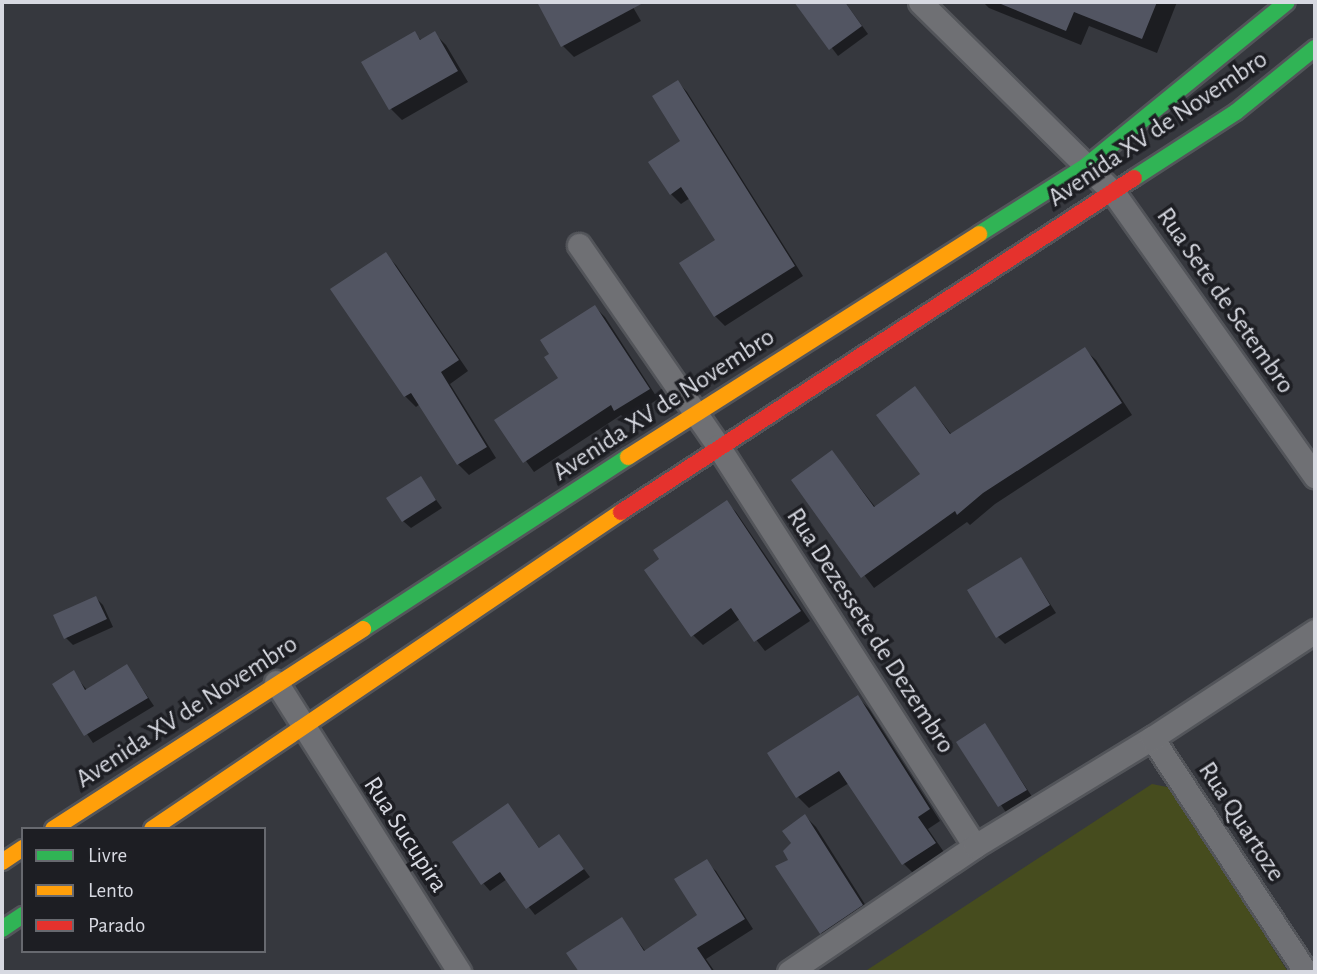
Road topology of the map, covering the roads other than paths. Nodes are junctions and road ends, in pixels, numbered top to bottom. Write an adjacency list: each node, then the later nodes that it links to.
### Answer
1 (920, 2): 4 (street)
2 (1287, 2): 4 (main road, Avenida XV de Novembro)
3 (1315, 48): 5 (main road, Avenida XV de Novembro)
4 (1086, 166): 5 (street, Rua Sete de Setembro); 7 (main road, Avenida XV de Novembro)
5 (1113, 192): 8 (main road, Avenida XV de Novembro); 9 (street, Rua Sete de Setembro)
6 (579, 245): 7 (street, Rua Dezessete de Dezembro)
7 (696, 413): 8 (street, Rua Dezessete de Dezembro); 11 (main road, Avenida XV de Novembro)
8 (718, 446): 12 (main road, Avenida XV de Novembro); 16 (street, Rua Dezessete de Dezembro)
9 (1315, 476)
10 (1315, 631): 13 (street)
11 (276, 682): 12 (street, Rua Sucupira); 14 (main road, Avenida XV de Novembro)
12 (303, 729): 15 (main road, Avenida XV de Novembro); 22 (street, Rua Sucupira)
13 (1152, 738): 16 (street); 23 (street, Rua Quartoze)
14 (56, 827)
15 (155, 827)
16 (975, 846): 21 (street)
17 (21, 849): 18 (main road)
18 (2, 862)
19 (21, 916): 20 (main road)
20 (2, 929)
21 (802, 969)
22 (459, 972)
23 (1307, 972)

